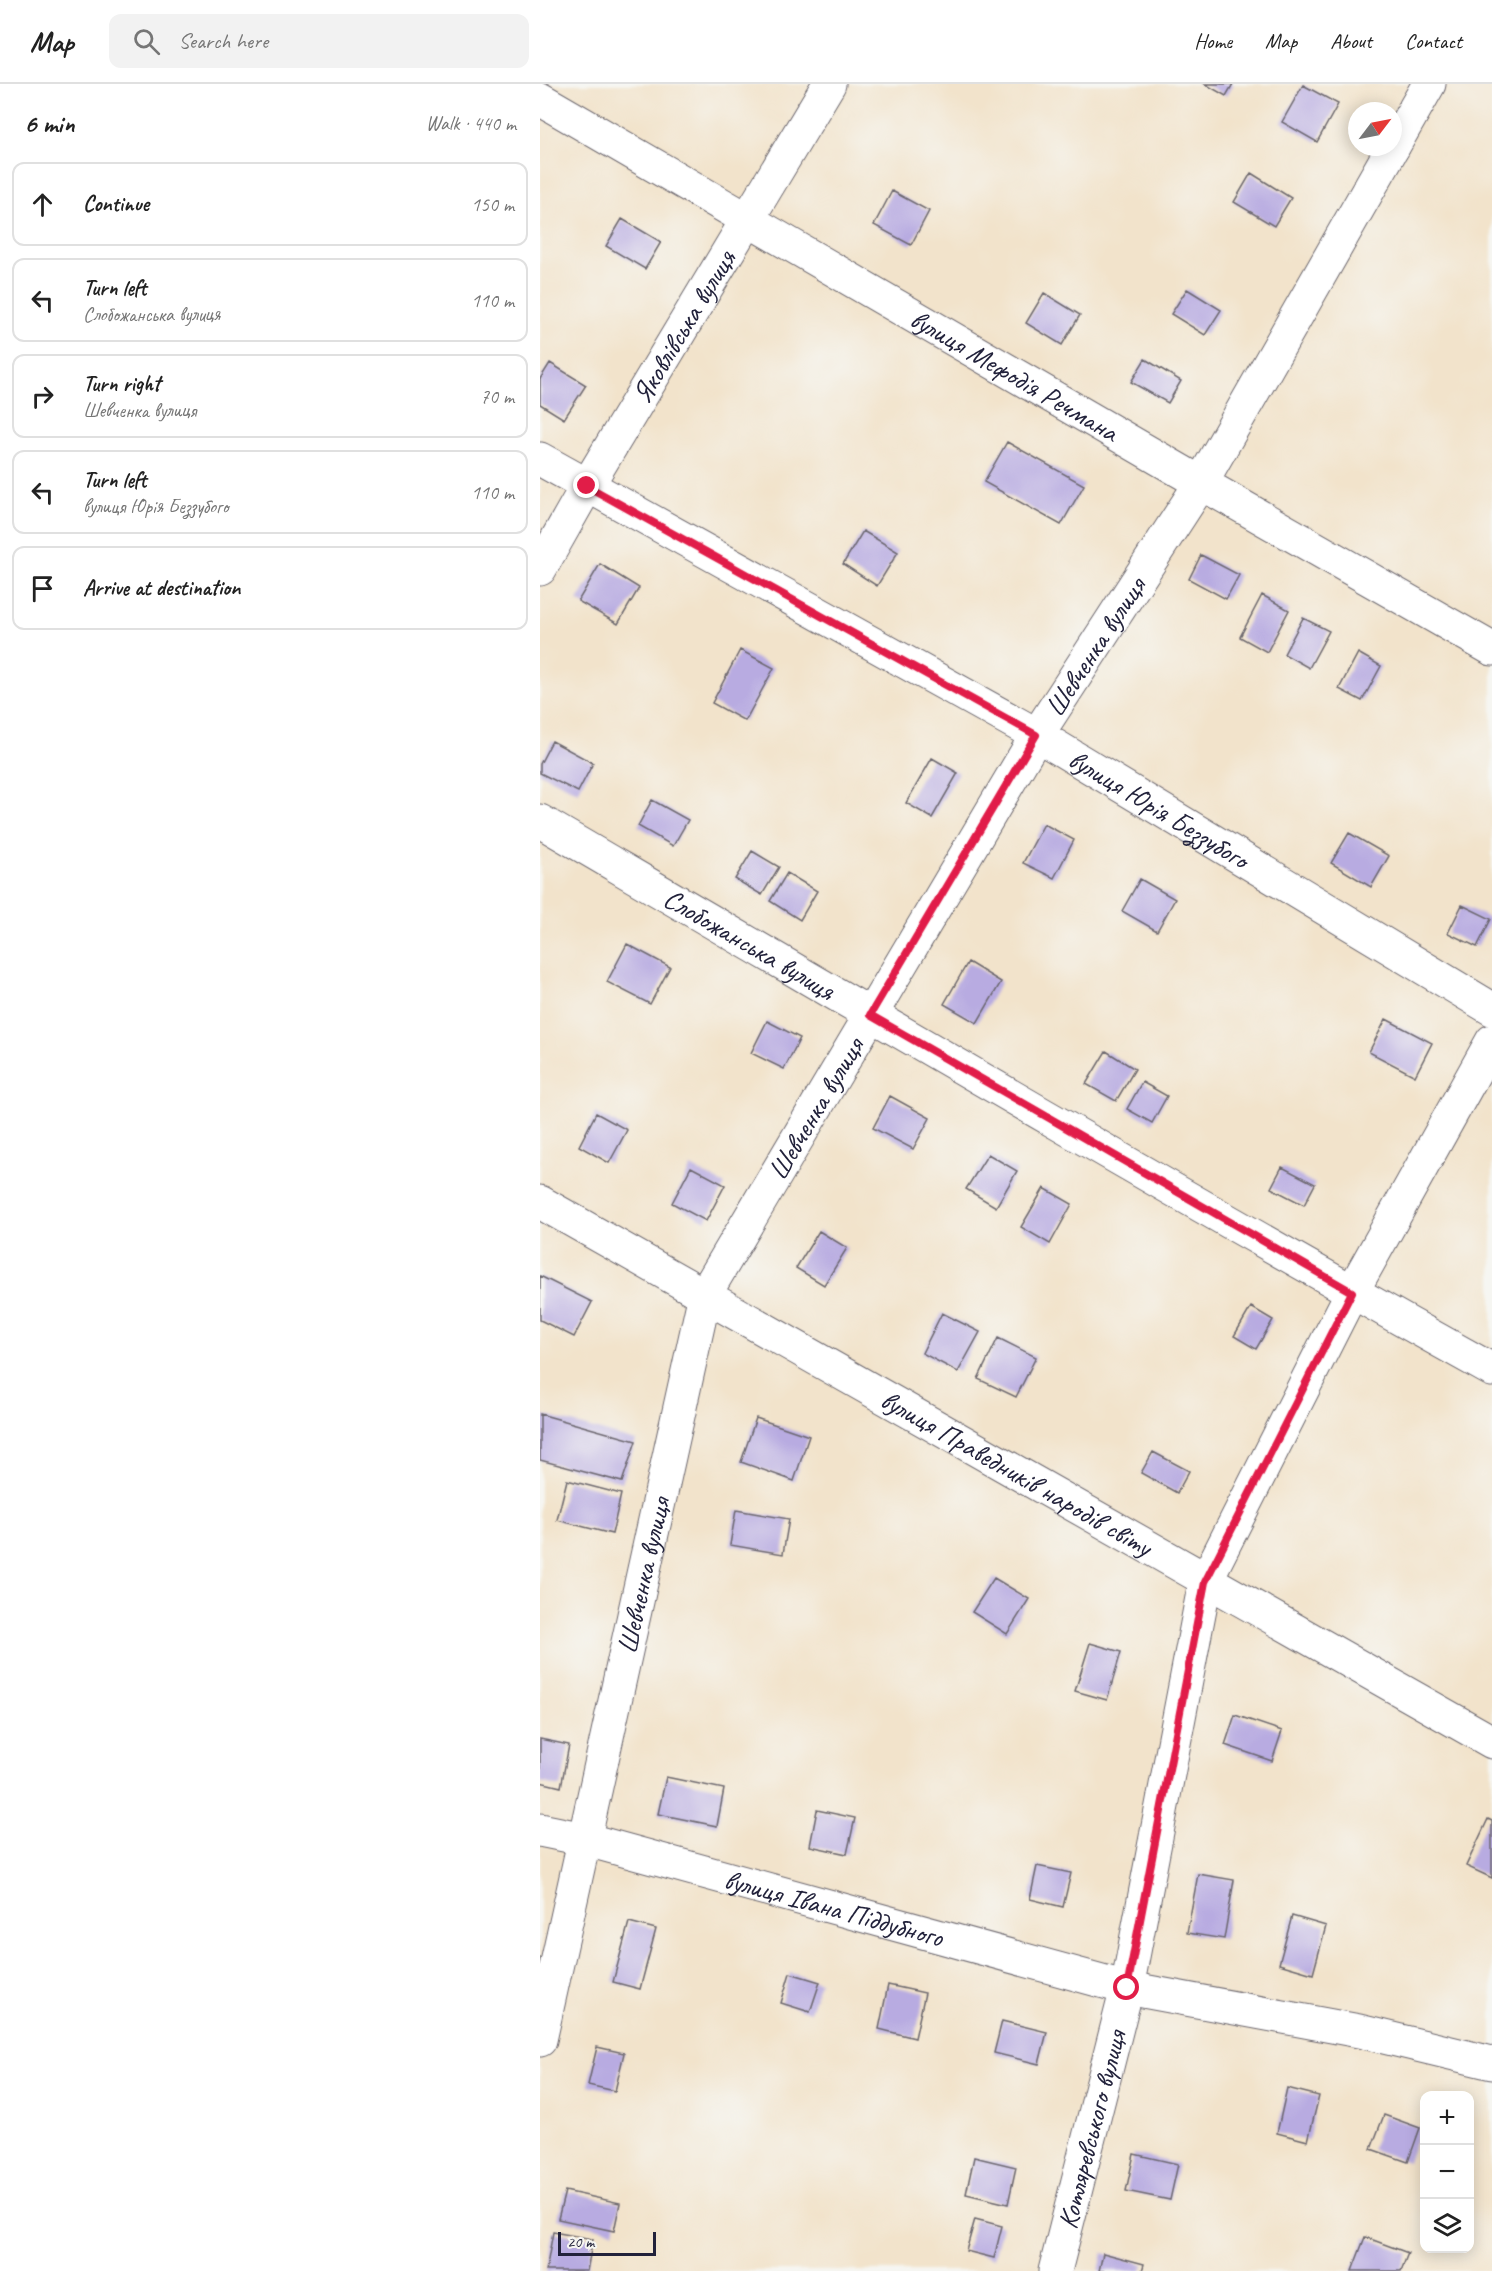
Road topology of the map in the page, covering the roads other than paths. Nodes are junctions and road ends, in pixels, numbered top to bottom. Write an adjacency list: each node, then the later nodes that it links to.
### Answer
1 (829, 84): 6 (street, Яковлівська вулиця)
2 (1429, 84): 4 (street, Шевченка вулиця)
3 (540, 99): 6 (street, вулиця Мефодія Речмана)
4 (1402, 131)
5 (1388, 156): 8 (street, Шевченка вулиця)
6 (748, 218): 8 (street, вулиця Мефодія Речмана); 9 (street, Яковлівська вулиця)
7 (540, 459): 9 (street, вулиця Юрія Беззубого)
8 (1201, 483): 11 (street, вулиця Мефодія Речмана); 12 (street, Шевченка вулиця)
9 (587, 486): 10 (street, Яковлівська вулиця); 12 (street, вулиця Юрія Беззубого)
10 (540, 569)
11 (1492, 649)
12 (1036, 735): 14 (street, вулиця Юрія Беззубого); 15 (street, Шевченка вулиця)
13 (540, 821): 15 (street, Слобожанська вулиця)
14 (1492, 1009)
15 (870, 1015): 18 (street, Слобожанська вулиця); 19 (street, Шевченка вулиця)
16 (1492, 1041): 18 (street, Котляревського вулиця)
17 (540, 1202): 19 (street, вулиця Праведників народів світу)
18 (1352, 1292): 20 (street, Слобожанська вулиця); 21 (street, Котляревського вулиця)
19 (705, 1294): 21 (street, вулиця Праведників народів світу); 24 (street, Шевченка вулиця)
20 (1492, 1370)
21 (1205, 1582): 22 (street, вулиця Праведників народів світу); 25 (street, Котляревського вулиця)
22 (1492, 1742)
23 (540, 1830): 24 (street, вулиця Івана Піддубного)
24 (584, 1839): 25 (street, вулиця Івана Піддубного); 26 (street, Шевченка вулиця)
25 (1127, 1988): 27 (street, вулиця Івана Піддубного); 28 (street, Котляревського вулиця)
26 (540, 2040)
27 (1492, 2063)
28 (1055, 2271)

